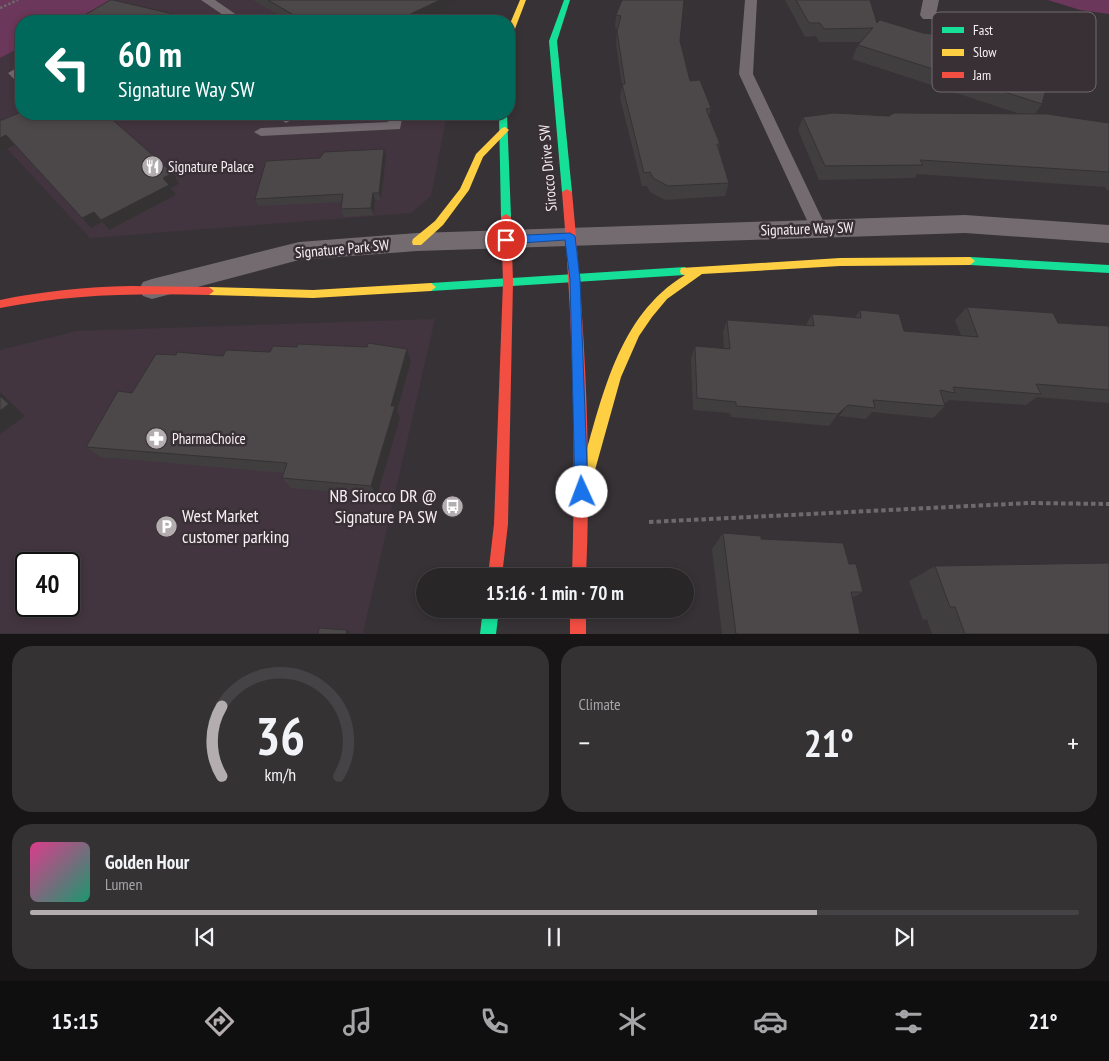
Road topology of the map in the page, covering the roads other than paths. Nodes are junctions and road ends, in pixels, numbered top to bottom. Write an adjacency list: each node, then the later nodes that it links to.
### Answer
1 (207, 0): 5 (lane)
2 (523, 0): 6 (street)
3 (567, 0): 13 (street, Sirocco Drive SW)
4 (751, 0): 11 (lane)
5 (230, 15)
6 (515, 19)
7 (396, 120): 10 (lane)
8 (504, 120): 9 (street)
9 (505, 130): 14 (street); 15 (street)
10 (261, 132)
11 (819, 229): 12 (street, Signature Way SW); 13 (street, Signature Way SW)
12 (1109, 234)
13 (570, 236): 14 (street, Signature Way SW); 18 (street, Sirocco Drive SW)
14 (506, 240): 15 (street, Signature Park SW); 19 (street)
15 (417, 242): 20 (street, Signature Park SW)
16 (1109, 269): 17 (street)
17 (699, 271): 18 (street); 22 (street)
18 (575, 279): 19 (street); 22 (street, Sirocco Drive SW)
19 (508, 282): 20 (street, Signature Park SW); 23 (street)
20 (152, 289): 21 (street, Signature Park SW)
21 (0, 304)
22 (582, 492): 24 (street, Sirocco Drive SW)
23 (496, 568)
24 (579, 568)
25 (490, 618): 27 (street)
26 (578, 618): 28 (street)
27 (488, 634)
28 (578, 634)

